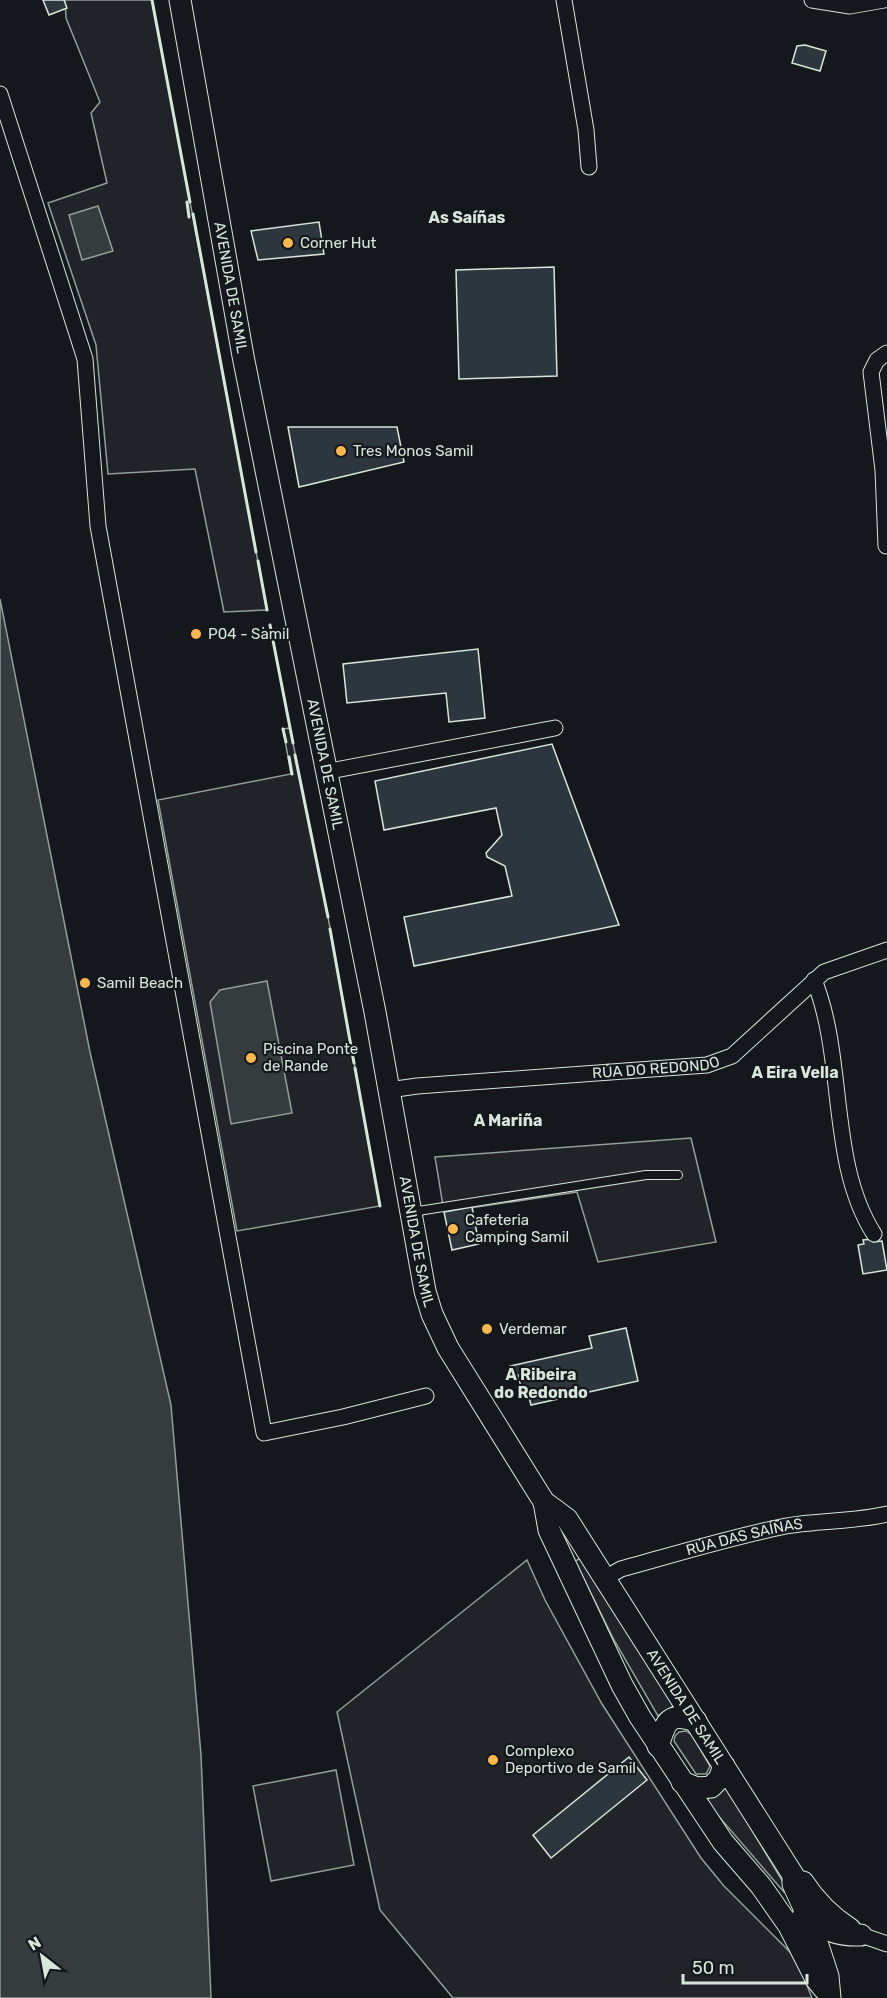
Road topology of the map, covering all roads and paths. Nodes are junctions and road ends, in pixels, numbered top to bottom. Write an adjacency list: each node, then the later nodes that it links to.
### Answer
1 (180, 0): 10 (main road, AVENIDA DE SAMIL)
2 (564, 0): 6 (street)
3 (812, 0): 4 (street)
4 (884, 0)
5 (0, 94): 17 (street)
6 (589, 167)
7 (887, 353): 8 (street)
8 (886, 546)
9 (555, 728): 10 (street)
10 (326, 772): 13 (main road, AVENIDA DE SAMIL)
11 (887, 950): 12 (street, RÚA DO REDONDO)
12 (814, 980): 13 (street, RÚA DO REDONDO); 16 (street)
13 (389, 1090): 15 (main road, AVENIDA DE SAMIL)
14 (678, 1175): 15 (lane)
15 (411, 1212): 18 (main road, AVENIDA DE SAMIL)
16 (874, 1234)
17 (426, 1396)
18 (544, 1502): 20 (main road, AVENIDA DE SAMIL); 22 (main road, AVENIDA DE SAMIL)
19 (887, 1514): 20 (street, RÚA DAS SAÍÑAS)
20 (605, 1578): 21 (main road, AVENIDA DE SAMIL)
21 (696, 1721): 22 (main road); 23 (main road, AVENIDA DE SAMIL)
22 (658, 1746): 24 (main road, AVENIDA DE SAMIL)
23 (724, 1766): 24 (main road); 25 (main road, AVENIDA DE SAMIL)
24 (682, 1782): 26 (main road, AVENIDA DE SAMIL)
25 (793, 1875): 26 (main road, AVENIDA DE SAMIL); 27 (main road)
26 (800, 1923): 27 (main road); 29 (main road); 30 (main road)
27 (853, 1935): 28 (street); 29 (main road)
28 (887, 1944)
29 (824, 1962): 30 (main road)
30 (829, 1996)

